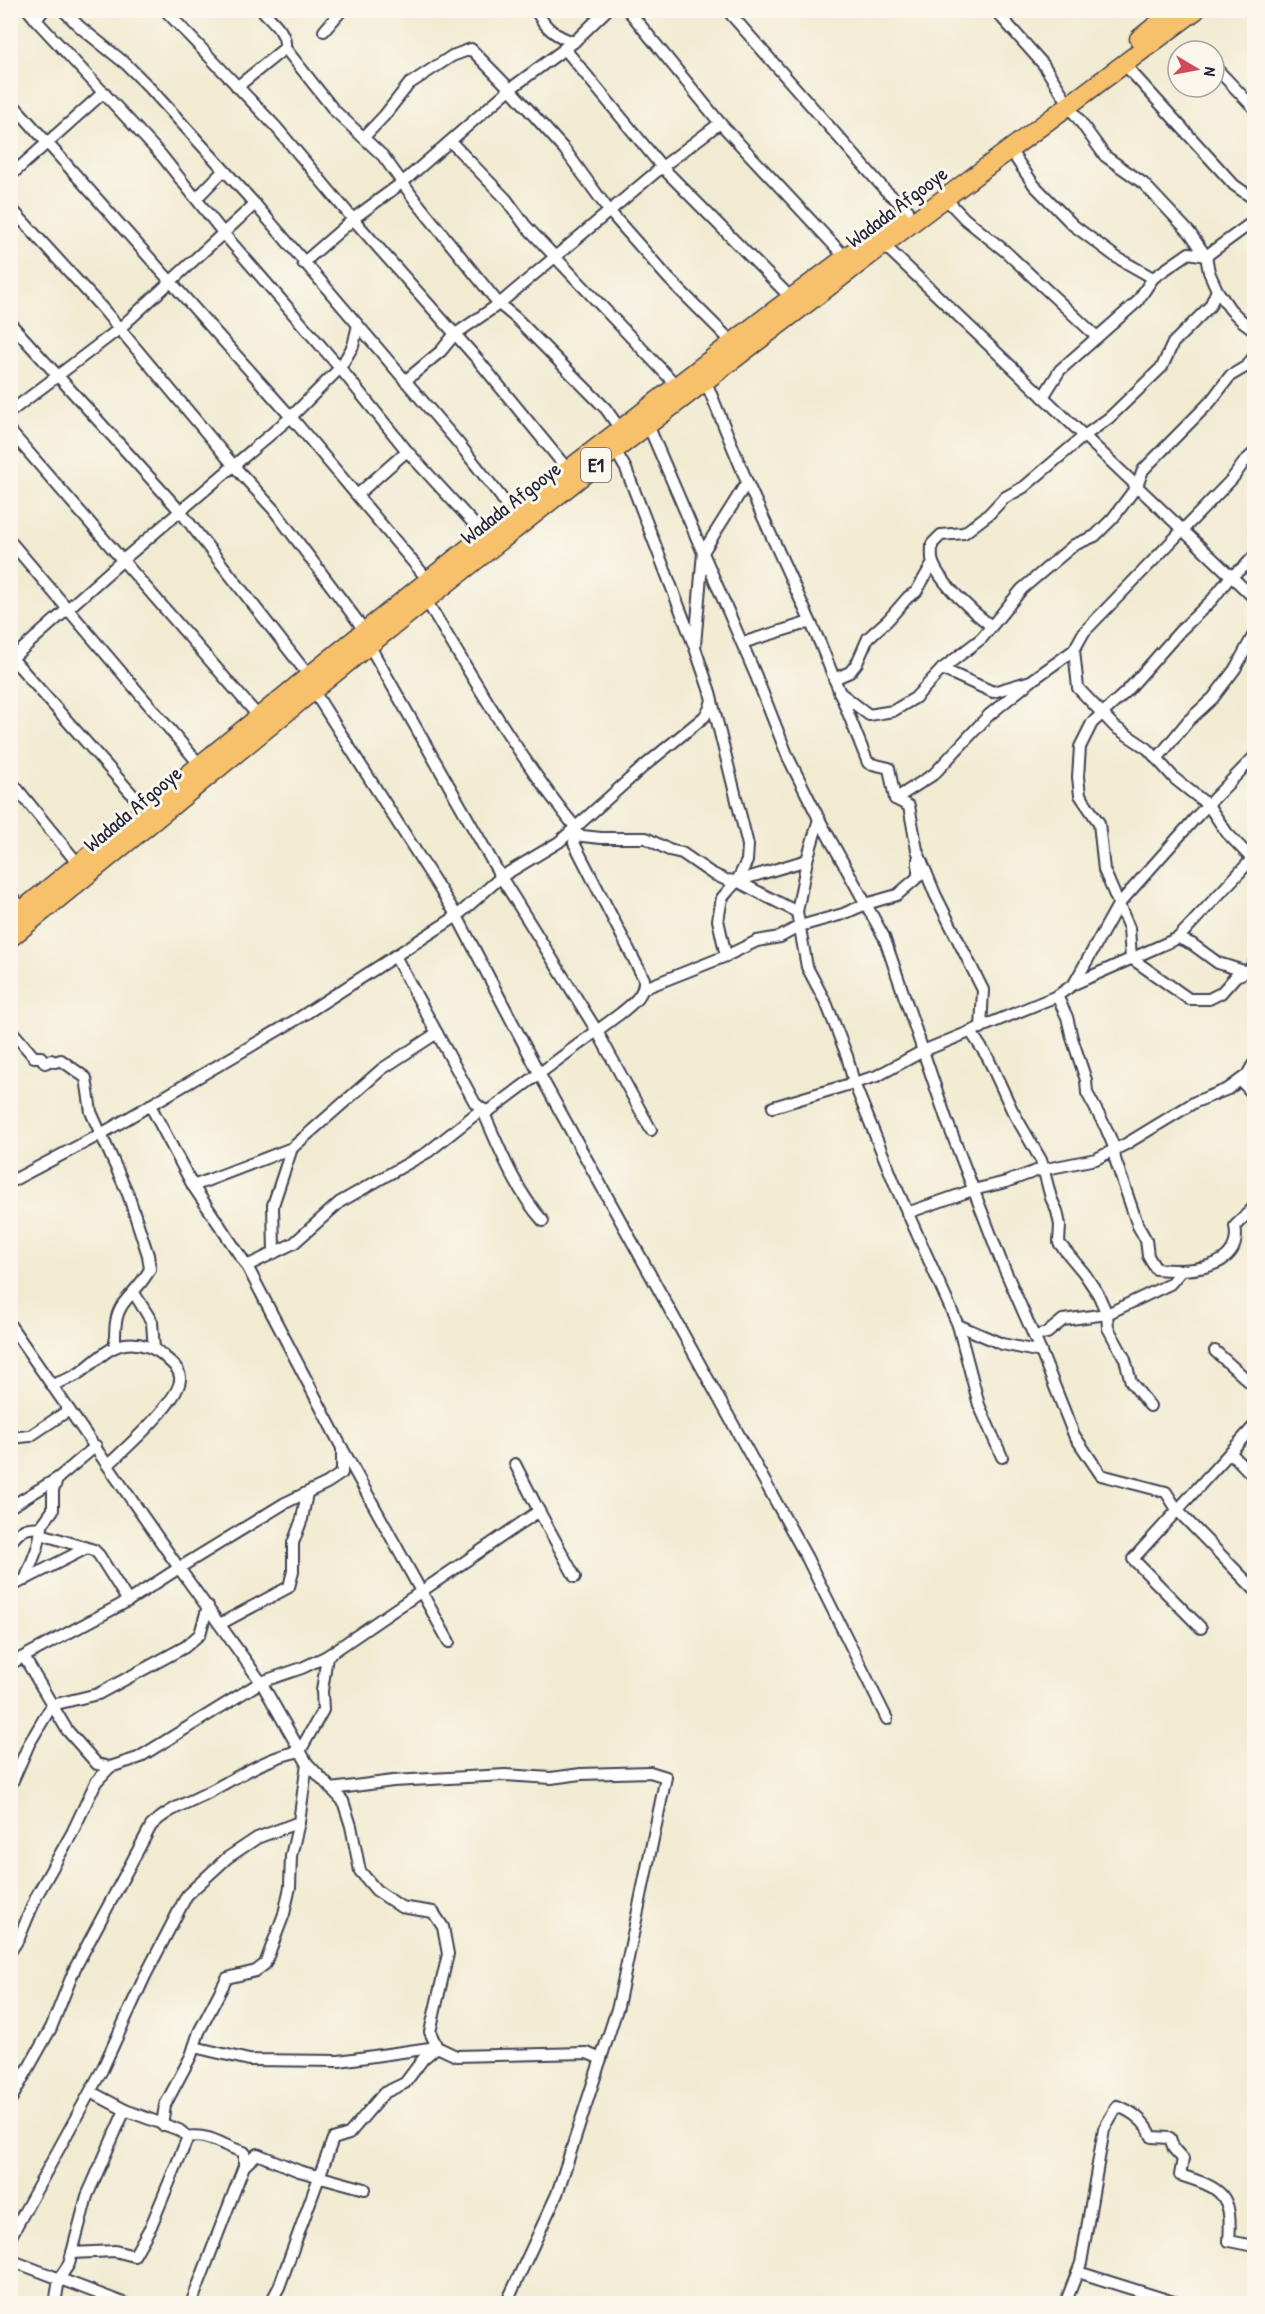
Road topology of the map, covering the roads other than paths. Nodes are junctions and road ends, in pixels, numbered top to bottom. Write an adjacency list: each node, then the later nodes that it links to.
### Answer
1 (28, 10): 16 (street)
2 (44, 10): 16 (street)
3 (63, 10): 34 (street)
4 (165, 10): 22 (street)
5 (262, 10): 19 (street)
6 (342, 10): 17 (street)
7 (536, 10): 18 (street)
8 (607, 10): 18 (street)
9 (628, 10): 28 (street)
10 (727, 10): 42 (street)
11 (995, 10): 26 (street)
12 (1175, 10): 26 (highway, Wadada Afgooye / E1)
13 (1196, 10): 20 (highway, Wadada Afgooye / E1)
14 (1250, 10): 15 (street)
15 (1254, 14)
16 (36, 21): 24 (street)
17 (324, 31)
18 (569, 45): 23 (street); 33 (street)
19 (285, 48): 22 (street); 29 (street)
20 (1125, 64): 26 (highway, Wadada Afgooye / E1); 39 (street)
21 (1226, 79): 27 (street)
22 (237, 87): 44 (street)
23 (510, 89): 29 (street); 30 (street); 43 (street)
24 (104, 92): 31 (street); 37 (street)
25 (10, 101): 31 (street)
26 (1066, 101): 32 (highway, Wadada Afgooye / E1); 42 (highway, Wadada Afgooye / E1); 49 (street)
27 (1254, 108)
28 (720, 123): 33 (street); 50 (street)
29 (364, 137): 36 (street)
30 (451, 141): 36 (street); 48 (street)
31 (47, 143): 35 (street); 53 (street)
32 (1010, 150): 38 (highway, Wadada Afgooye / E1); 52 (street)
33 (662, 167): 43 (street); 55 (street)
34 (224, 170): 37 (street); 40 (street)
35 (10, 176)
36 (403, 182): 44 (street); 56 (street)
37 (197, 198): 46 (street)
38 (945, 198): 47 (highway, Wadada Afgooye / E1); 62 (street)
39 (1254, 199)
40 (255, 204): 46 (street); 51 (street)
41 (10, 207): 59 (street)
42 (908, 210): 50 (highway, Wadada Afgooye / E1)
43 (610, 212): 48 (street); 63 (street)
44 (353, 219): 51 (street); 61 (street)
45 (1254, 221): 49 (street)
46 (224, 234): 53 (street); 65 (street)
47 (884, 245): 68 (highway, Wadada Afgooye / E1); 70 (street)
48 (556, 256): 56 (street); 69 (street)
49 (1206, 256): 52 (street); 54 (street)
50 (845, 257): 55 (highway, Wadada Afgooye / E1)
51 (303, 263): 58 (street)
52 (1153, 278): 62 (street)
53 (170, 281): 59 (street); 72 (street)
54 (1217, 290): 60 (street); 76 (street)
55 (791, 298): 63 (highway, Wadada Afgooye / E1)
56 (499, 304): 61 (street); 74 (street)
57 (10, 323): 66 (street)
58 (358, 325): 65 (street); 67 (street)
59 (119, 329): 66 (street); 80 (street)
60 (1254, 330)
61 (454, 335): 67 (street); 81 (street)
62 (1097, 337): 70 (street)
63 (733, 343): 69 (highway, Wadada Afgooye / E1)
64 (1254, 356): 83 (street)
65 (340, 368): 72 (street); 78 (street)
66 (58, 376): 71 (street); 85 (street)
67 (405, 381): 86 (street)
68 (706, 382): 73 (highway, Wadada Afgooye / E1); 82 (street)
69 (677, 386): 74 (highway, Wadada Afgooye / E1)
70 (1043, 397): 76 (street)
71 (10, 411)
72 (291, 417): 80 (street); 84 (street)
73 (648, 425): 77 (highway, Wadada Afgooye / E1); 90 (street)
74 (620, 429): 81 (highway, Wadada Afgooye / E1)
75 (10, 430): 92 (street)
76 (1084, 436): 83 (street); 93 (street)
77 (615, 450): 97 (highway, Wadada Afgooye / E1); 104 (street)
78 (407, 451): 84 (street); 88 (street)
79 (1254, 453): 87 (street)
80 (234, 466): 85 (street); 102 (street)
81 (568, 470): 86 (highway, Wadada Afgooye / E1)
82 (747, 482): 90 (street); 99 (street)
83 (1137, 486): 87 (street); 100 (street)
84 (357, 495): 95 (street)
85 (180, 511): 92 (street); 110 (street)
86 (512, 514): 88 (highway, Wadada Afgooye / E1)
87 (1183, 530): 94 (street); 105 (street)
88 (485, 536): 95 (highway, Wadada Afgooye / E1)
89 (10, 541): 98 (street)
90 (703, 552): 103 (street); 104 (street)
91 (1254, 556): 94 (street)
92 (124, 559): 98 (street); 114 (street)
93 (933, 563): 100 (street); 108 (street)
94 (1231, 576): 96 (street); 113 (street)
95 (429, 581): 102 (highway, Wadada Afgooye / E1)
96 (1254, 598)
97 (426, 600): 102 (highway, Wadada Afgooye / E1); 123 (street)
98 (67, 610): 106 (street); 117 (street)
99 (810, 622): 103 (street); 108 (street)
100 (991, 626): 107 (street)
101 (1254, 633): 116 (street)
102 (367, 638): 110 (highway, Wadada Afgooye / E1); 128 (street)
103 (742, 643): 122 (street)
104 (695, 648): 112 (street)
105 (1074, 650): 109 (street); 113 (street)
106 (11, 658): 121 (street)
107 (942, 669): 109 (street); 111 (street)
108 (834, 679): 111 (street)
109 (1031, 681): 119 (street)
110 (311, 683): 114 (highway, Wadada Afgooye / E1); 135 (street); 137 (highway, Wadada Afgooye / E1)
111 (839, 692): 119 (street)
112 (712, 700): 123 (street); 129 (street)
113 (1102, 713): 116 (street); 132 (street)
114 (259, 717): 117 (highway, Wadada Afgooye / E1)
115 (1254, 757): 120 (street)
116 (1157, 759): 120 (street)
117 (200, 765): 121 (highway, Wadada Afgooye / E1)
118 (10, 780): 127 (street)
119 (896, 799): 124 (street)
120 (1208, 805): 125 (street); 132 (street)
121 (146, 810): 127 (highway, Wadada Afgooye / E1)
122 (819, 819): 126 (street); 131 (street)
123 (575, 831): 128 (street); 129 (street); 144 (street)
124 (917, 850): 131 (street); 147 (street)
125 (1254, 859): 138 (street)
126 (807, 860): 129 (street); 133 (street)
127 (79, 865): 134 (highway, Wadada Afgooye / E1)
128 (501, 877): 135 (street); 148 (street)
129 (737, 881): 133 (street); 140 (street)
130 (10, 894): 134 (street)
131 (866, 904): 136 (street); 150 (street)
132 (1118, 905): 141 (street); 143 (street)
133 (797, 912): 136 (street)
134 (17, 915)
135 (457, 916): 139 (street); 152 (street)
136 (801, 926): 140 (street); 154 (street)
137 (10, 938)
138 (1178, 938): 141 (street); 142 (street)
139 (395, 956): 149 (street); 156 (street)
140 (726, 957): 144 (street)
141 (1131, 958): 142 (street); 143 (street)
142 (1252, 970)
143 (1074, 984): 145 (street)
144 (645, 988): 148 (street)
145 (1058, 996): 147 (street); 162 (street)
146 (10, 1029): 160 (street)
147 (976, 1030): 150 (street); 163 (street)
148 (597, 1031): 152 (street); 159 (street)
149 (437, 1033): 158 (street); 161 (street)
150 (923, 1051): 154 (street); 166 (street)
151 (1254, 1063): 153 (street)
152 (540, 1074): 158 (street); 221 (street)
153 (1241, 1081): 155 (street); 162 (street)
154 (854, 1083): 157 (street); 168 (street)
155 (1254, 1095)
156 (150, 1105): 160 (street); 165 (street)
157 (773, 1107)
158 (482, 1109): 169 (street); 170 (street)
159 (651, 1130)
160 (101, 1134): 164 (street); 173 (street)
161 (292, 1148): 165 (street); 170 (street)
162 (1114, 1150): 163 (street); 172 (street)
163 (1045, 1169): 166 (street); 174 (street)
164 (10, 1182)
165 (193, 1186): 171 (street)
166 (974, 1190): 168 (street); 177 (street)
167 (1254, 1207): 172 (street)
168 (907, 1212): 176 (street)
169 (543, 1221)
170 (274, 1253): 171 (street)
171 (247, 1266): 190 (street)
172 (1180, 1271): 174 (street)
173 (134, 1293): 179 (street); 180 (street)
174 (1107, 1314): 177 (street); 185 (street)
175 (10, 1325): 178 (street)
176 (958, 1325): 182 (street); 192 (street)
177 (1034, 1336): 182 (street)
178 (14, 1337): 183 (street)
179 (115, 1347): 180 (street); 183 (street)
180 (154, 1349): 194 (street)
181 (1215, 1351): 184 (street)
182 (1041, 1352): 200 (street)
183 (52, 1385): 186 (street)
184 (1254, 1386)
185 (1150, 1406)
186 (69, 1410): 188 (street); 189 (street)
187 (1254, 1426): 191 (street)
188 (10, 1438)
189 (96, 1446): 194 (street); 196 (street)
190 (342, 1448): 197 (street); 210 (street)
191 (1230, 1452): 195 (street); 200 (street)
192 (1002, 1457)
193 (515, 1464): 199 (street)
194 (108, 1466): 205 (street)
195 (1254, 1477)
196 (58, 1478): 198 (street); 202 (street)
197 (307, 1493): 205 (street); 213 (street)
198 (10, 1508)
199 (539, 1511): 206 (street); 210 (street)
200 (1178, 1511): 209 (street); 214 (street)
201 (15, 1530): 202 (street); 203 (street)
202 (41, 1531): 204 (street); 207 (street)
203 (10, 1543)
204 (85, 1549): 207 (street); 211 (street)
205 (179, 1568): 211 (street); 212 (street)
206 (575, 1577)
207 (25, 1580): 208 (street)
208 (10, 1587)
209 (1254, 1589)
210 (423, 1591): 215 (street); 216 (street)
211 (128, 1601): 217 (street)
212 (208, 1606): 213 (street); 220 (street)
213 (220, 1624): 219 (street)
214 (1201, 1628)
215 (449, 1642)
216 (327, 1656): 219 (street); 222 (street)
217 (24, 1657): 218 (street); 220 (street)
218 (10, 1664)
219 (261, 1682): 222 (street); 224 (street)
220 (52, 1705): 224 (street); 225 (street)
221 (887, 1719)
222 (300, 1751): 223 (street); 233 (street)
223 (307, 1763): 226 (street); 227 (street)
224 (110, 1767): 228 (street)
225 (10, 1787)
226 (331, 1789): 230 (street); 231 (street)
227 (299, 1822): 229 (street); 232 (street)
228 (10, 1952)
229 (194, 2047): 230 (street); 235 (street)
230 (437, 2047): 231 (street); 238 (street)
231 (601, 2059): 250 (street)
232 (91, 2091): 234 (street); 240 (street)
233 (10, 2101)
234 (125, 2110): 235 (street); 242 (street)
235 (162, 2125): 236 (street)
236 (188, 2137): 237 (street); 242 (street)
237 (244, 2166): 238 (street); 248 (street)
238 (319, 2176): 239 (street); 249 (street)
239 (365, 2189)
240 (10, 2238)
241 (1254, 2246): 244 (street)
242 (72, 2253): 245 (street)
243 (10, 2260): 245 (street)
244 (1078, 2272): 251 (street); 252 (street)
245 (59, 2278): 246 (street); 247 (street)
246 (55, 2304)
247 (126, 2304)
248 (191, 2304)
249 (270, 2304)
250 (506, 2304)
251 (1065, 2304)
252 (1180, 2304)

